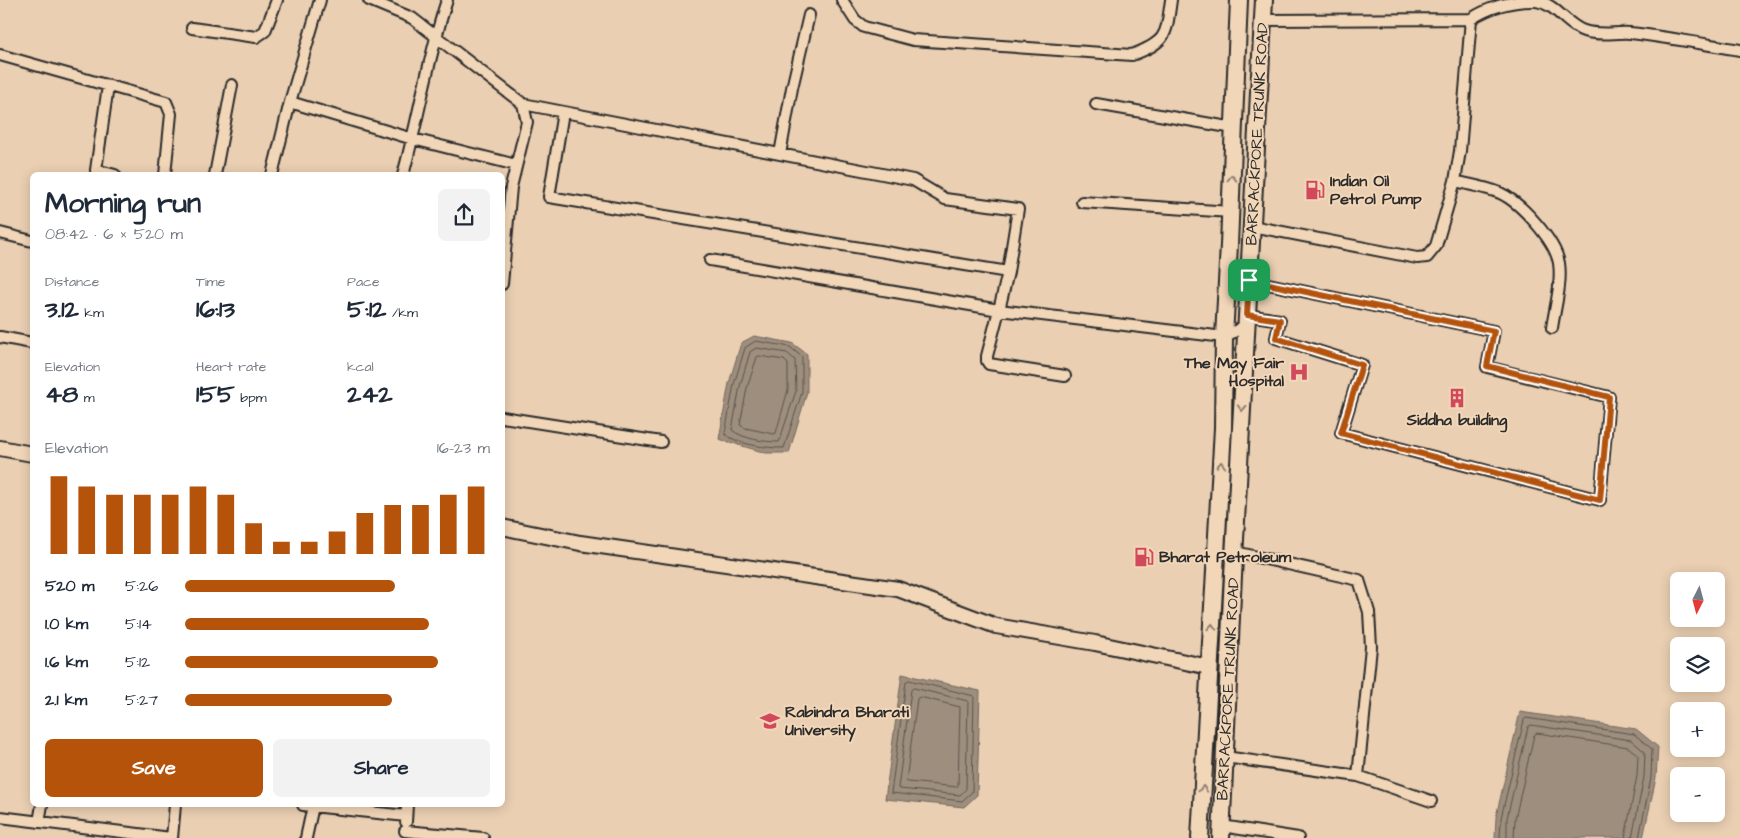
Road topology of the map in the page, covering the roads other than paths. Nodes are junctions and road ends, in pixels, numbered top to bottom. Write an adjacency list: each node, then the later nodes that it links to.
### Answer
1 (276, 0): 14 (street)
2 (320, 0): 20 (street)
3 (370, 0): 15 (street)
4 (447, 0): 15 (street)
5 (842, 0): 6 (street)
6 (1171, 0)
7 (1239, 0): 24 (main road, BARRACKPORE TRUNK ROAD)
8 (1264, 0): 13 (main road, BARRACKPORE TRUNK ROAD)
9 (1482, 0): 10 (street)
10 (1481, 12): 12 (street); 16 (street)
11 (809, 15): 26 (street)
12 (1470, 19): 13 (street); 33 (street)
13 (1263, 20): 36 (main road, BARRACKPORE TRUNK ROAD)
14 (192, 28)
15 (435, 36): 21 (street); 25 (street)
16 (1740, 50)
17 (0, 55): 19 (street)
18 (232, 85): 30 (street)
19 (108, 86): 28 (street); 29 (street)
20 (290, 102): 25 (street); 31 (street)
21 (523, 104): 23 (street); 27 (street)
22 (1096, 104): 24 (street)
23 (562, 112): 26 (street); 41 (street)
24 (1234, 128): 35 (main road, BARRACKPORE TRUNK ROAD, one-way to 24)
25 (413, 138): 27 (street); 32 (street)
26 (780, 154): 41 (street)
27 (516, 165): 39 (street)
28 (104, 172)
29 (165, 172)
30 (216, 172)
31 (273, 172)
32 (404, 172)
33 (1455, 181): 36 (street); 45 (street)
34 (1082, 202): 35 (street)
35 (1231, 212): 47 (main road, BARRACKPORE TRUNK ROAD)
36 (1252, 226): 42 (main road, BARRACKPORE TRUNK ROAD)
37 (0, 233): 38 (street)
38 (30, 240)
39 (505, 252)
40 (710, 260): 43 (street)
41 (1008, 272): 43 (street)
42 (1249, 280): 44 (main road, BARRACKPORE TRUNK ROAD); 44 (street)
43 (999, 310): 47 (street); 49 (street)
44 (1247, 320): 47 (street); 55 (main road, BARRACKPORE TRUNK ROAD, one-way to 55)
45 (1552, 328)
46 (0, 337): 48 (street)
47 (1224, 337): 56 (main road, BARRACKPORE TRUNK ROAD, one-way to 47)
48 (30, 343)
49 (1066, 376)
50 (505, 417): 51 (street)
51 (661, 442)
52 (0, 448): 53 (street)
53 (30, 454)
54 (505, 528): 56 (street)
55 (1235, 552): 57 (main road, BARRACKPORE TRUNK ROAD); 58 (street)
56 (1209, 667): 73 (main road, BARRACKPORE TRUNK ROAD, one-way to 56)
57 (1225, 757): 58 (street); 68 (main road, BARRACKPORE TRUNK ROAD)
58 (1358, 776): 59 (street)
59 (1430, 801)
60 (42, 807): 67 (street)
61 (175, 807): 70 (street)
62 (308, 807): 71 (street)
63 (318, 807): 65 (street)
64 (407, 807): 65 (street)
65 (406, 816): 69 (street)
66 (0, 818): 67 (street)
67 (39, 822): 70 (street)
68 (1221, 832): 74 (street)
69 (406, 834): 72 (street)
70 (172, 838)
71 (306, 838)
72 (483, 838)
73 (1200, 838)
74 (1298, 838)

